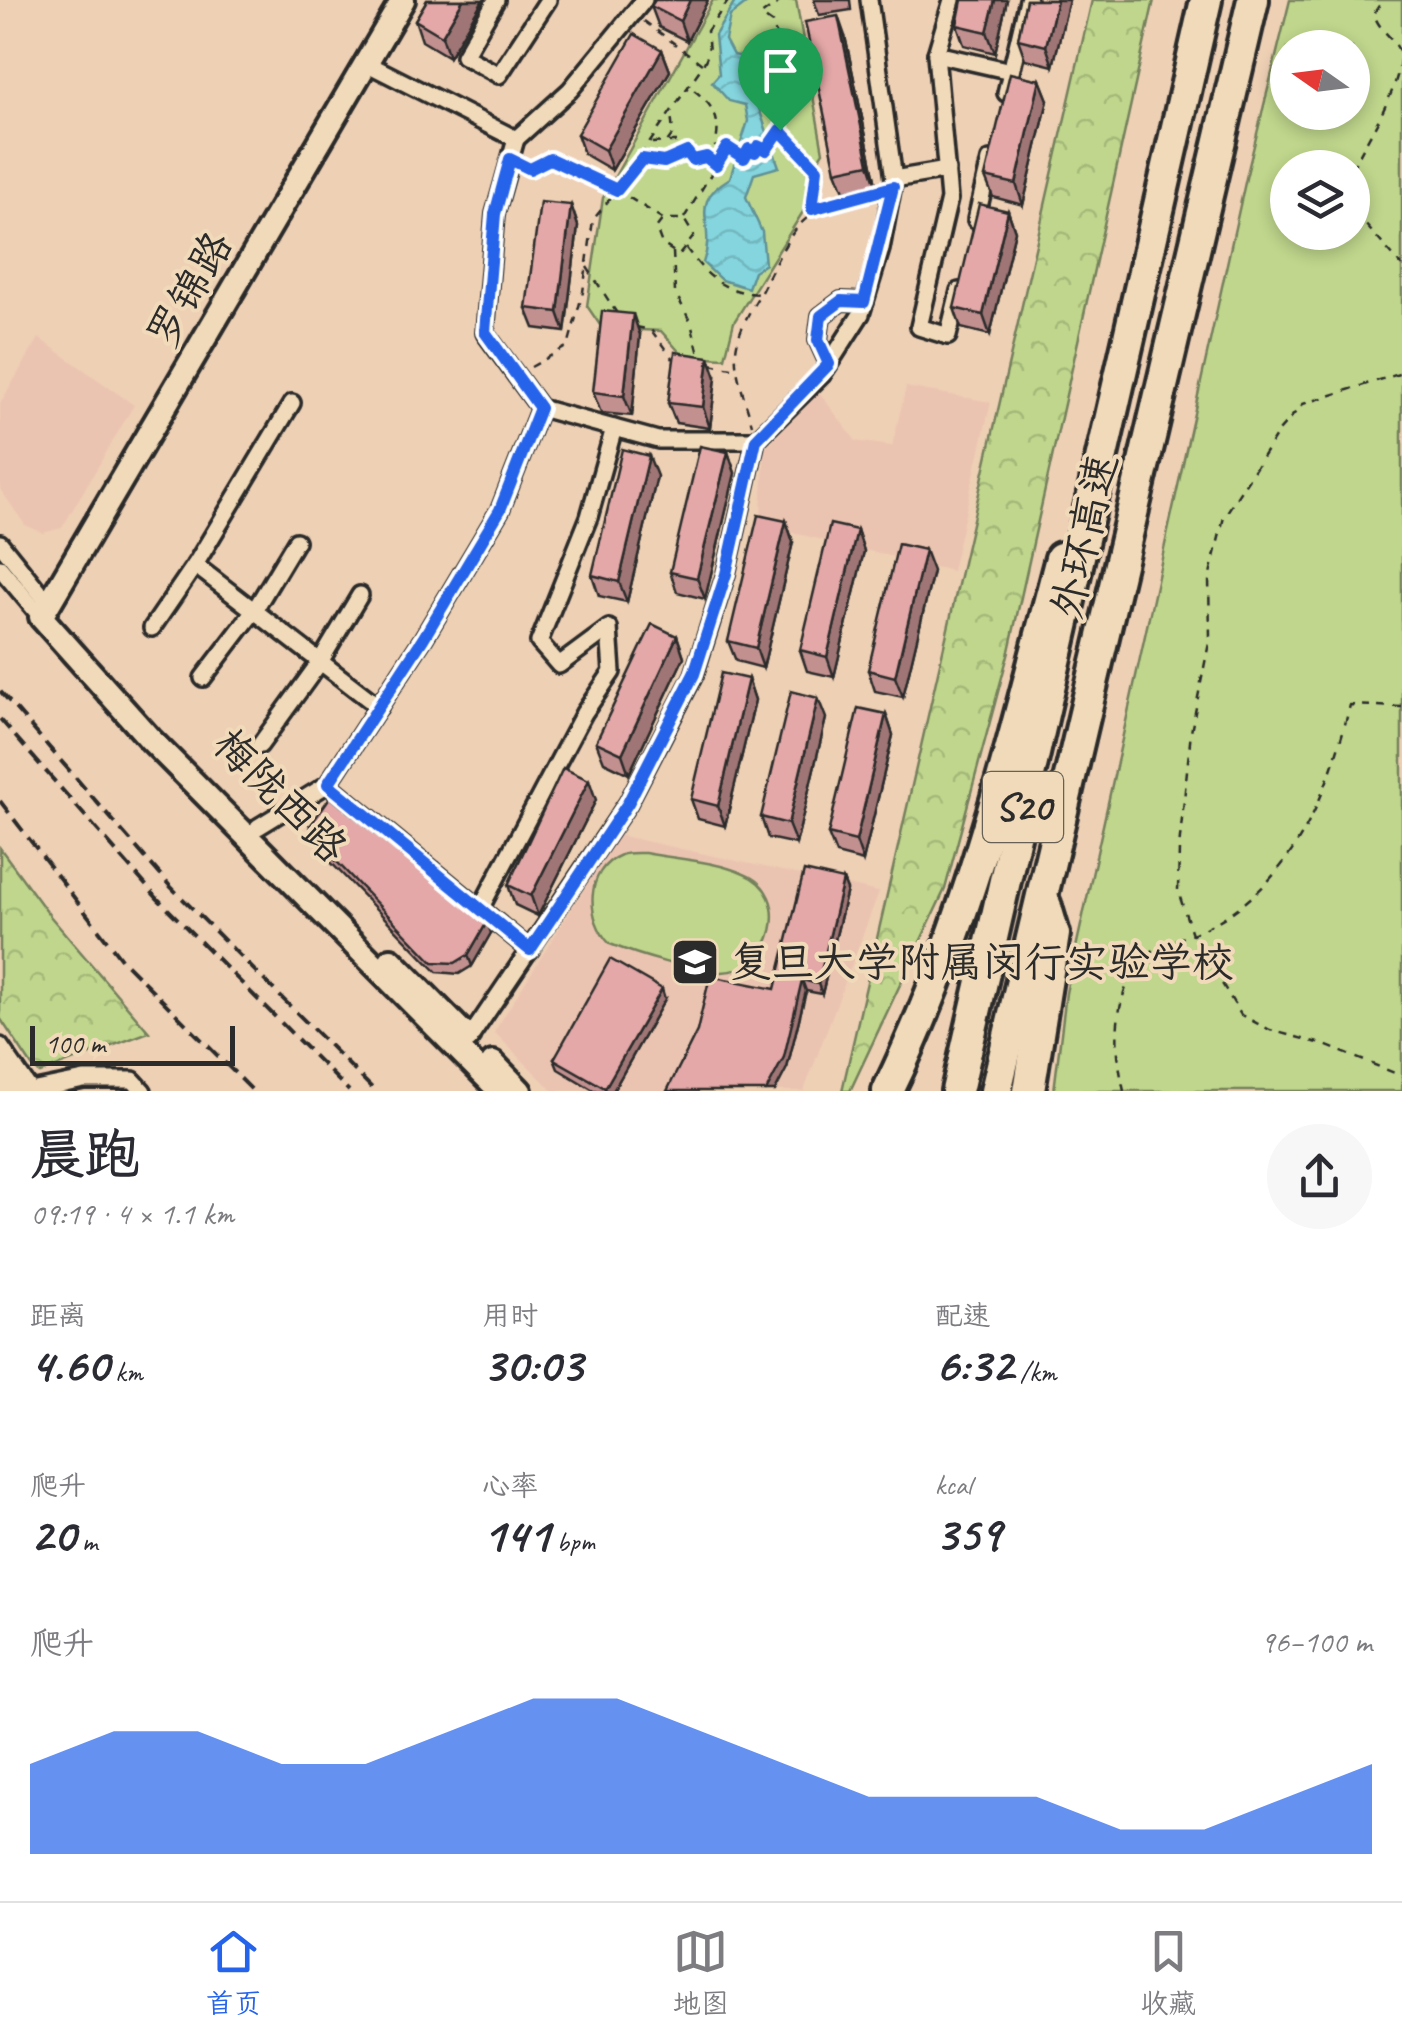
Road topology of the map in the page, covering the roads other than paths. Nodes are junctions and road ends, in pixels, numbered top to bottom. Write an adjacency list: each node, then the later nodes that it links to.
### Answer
1 (403, 0): 12 (street, 罗锦路)
2 (496, 0): 3 (street)
3 (548, 0)
4 (624, 0): 10 (street)
5 (869, 0): 18 (street)
6 (952, 0): 11 (street)
7 (1028, 0): 13 (street)
8 (1206, 0): 27 (highway, 外环高速 / S20)
9 (1253, 0): 42 (highway, 外环高速 / S20)
10 (640, 7): 15 (street)
11 (936, 54): 13 (street); 17 (street)
12 (366, 63): 15 (street); 34 (street, 罗锦路)
13 (1012, 71): 14 (street)
14 (1002, 109)
15 (516, 139): 24 (street)
16 (993, 147): 19 (street)
17 (946, 170): 18 (street); 20 (street)
18 (894, 183): 21 (street)
19 (971, 242)
20 (962, 280)
21 (864, 302): 22 (street); 22 (street)
22 (829, 364): 26 (street)
23 (292, 403): 30 (street)
24 (540, 408): 25 (street); 38 (street)
25 (614, 428): 26 (street); 43 (street)
26 (756, 440): 44 (street)
27 (1086, 523): 48 (highway); 54 (highway, 外环高速 / S20)
28 (296, 541): 33 (street)
29 (0, 544): 34 (street, 梅陇西路)
30 (195, 565): 33 (street); 35 (street)
31 (0, 568): 34 (street, 梅陇西路)
32 (360, 595): 36 (street)
33 (254, 610): 36 (street); 37 (street)
34 (45, 611): 41 (street, 梅陇西路); 52 (street, 梅陇西路)
35 (152, 628)
36 (320, 662): 38 (street); 39 (street)
37 (203, 678)
38 (379, 707): 40 (street)
39 (260, 745)
40 (328, 784): 41 (street); 43 (street)
41 (258, 827): 45 (street, 梅陇西路)
42 (1044, 901): 55 (highway, 外环高速 / S20); 56 (highway)
43 (480, 909): 44 (street)
44 (530, 950): 45 (street)
45 (469, 1039): 53 (street, 梅陇西路)
46 (0, 1046): 50 (street)
47 (0, 1077): 49 (highway)
48 (893, 1080)
49 (10, 1091)
50 (31, 1091): 51 (street)
51 (143, 1091)
52 (500, 1091)
53 (520, 1091)
54 (957, 1091)
55 (996, 1091)
56 (1029, 1091)

